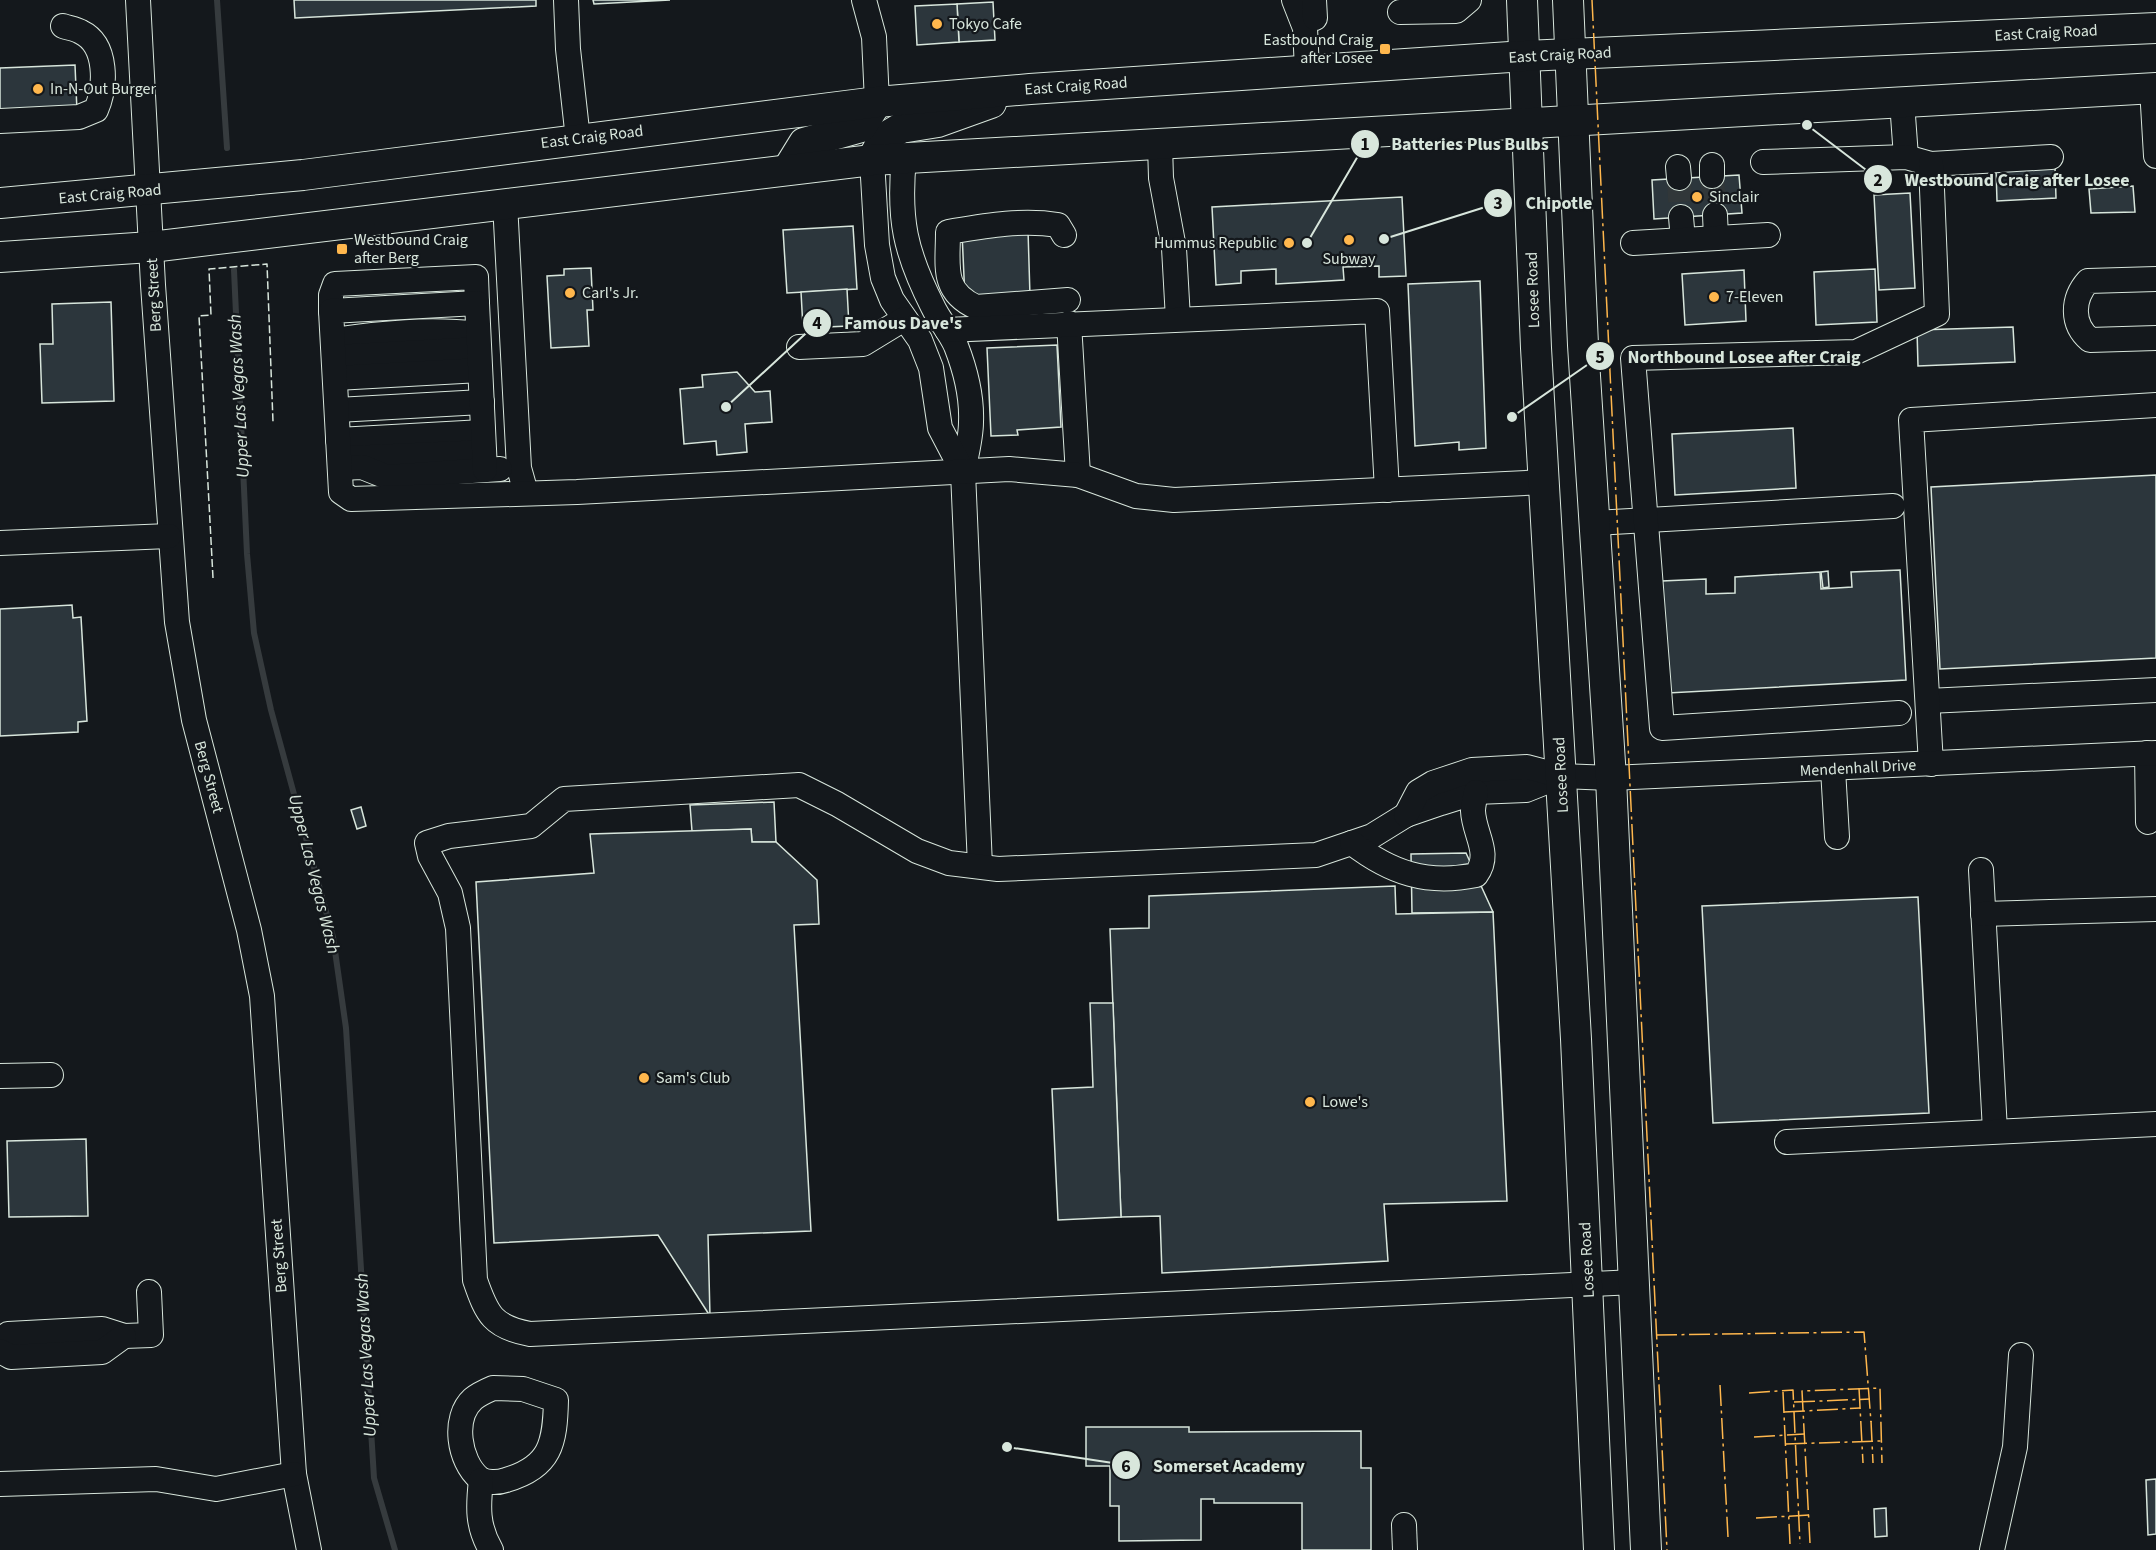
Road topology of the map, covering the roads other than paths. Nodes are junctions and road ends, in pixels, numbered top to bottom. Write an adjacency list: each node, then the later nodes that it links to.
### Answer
1 (138, 0): 31 (street, Berg Street)
2 (566, 0): 21 (street)
3 (864, 0): 16 (street)
4 (1294, 0): 13 (street)
5 (1469, 0): 8 (street)
6 (1522, 0): 12 (main road, Losee Road)
7 (1568, 0): 11 (main road)
8 (1400, 12)
9 (63, 26): 19 (street)
10 (2156, 28): 11 (main road, East Craig Road)
11 (1570, 54): 12 (main road, East Craig Road); 18 (main road)
12 (1525, 56): 13 (main road, East Craig Road); 20 (main road, Losee Road)
13 (1307, 69): 15 (main road, East Craig Road)
14 (2154, 85): 17 (main road); 23 (street)
15 (1030, 89): 16 (main road, East Craig Road); 27 (main road)
16 (877, 102): 21 (main road, East Craig Road); 30 (main road)
17 (1902, 102): 18 (main road); 24 (street)
18 (1573, 120): 20 (main road); 59 (main road)
19 (0, 121)
20 (1526, 123): 22 (main road); 54 (main road, Losee Road)
21 (578, 139): 31 (main road, East Craig Road)
22 (1160, 145): 26 (main road); 42 (street)
23 (2156, 156)
24 (1906, 157): 28 (street); 29 (street)
25 (2051, 157): 29 (street)
26 (904, 158): 27 (main road); 43 (street)
27 (872, 160): 30 (main road); 41 (street)
28 (1763, 162)
29 (1931, 165): 58 (street)
30 (788, 169): 33 (main road)
31 (149, 191): 32 (main road, East Craig Road); 37 (street, Berg Street)
32 (0, 203)
33 (506, 203): 37 (main road); 51 (street)
34 (1064, 235): 40 (street)
35 (1768, 235): 36 (street)
36 (1633, 243)
37 (151, 247): 38 (main road); 60 (street, Berg Street)
38 (0, 257)
39 (2156, 279): 44 (street)
40 (1068, 312): 42 (street); 43 (street); 53 (street)
41 (904, 319): 45 (street); 52 (street)
42 (1178, 319): 55 (street)
43 (946, 330): 52 (street)
44 (2156, 338)
45 (799, 347)
46 (480, 361): 47 (street); 47 (street); 47 (street); 47 (street); 49 (street)
47 (335, 375): 50 (street)
48 (2156, 405): 63 (street)
49 (484, 454): 50 (street); 50 (street); 51 (street)
50 (345, 458): 56 (street)
51 (519, 468): 56 (street)
52 (963, 472): 53 (street); 56 (street); 75 (street)
53 (1078, 475): 55 (street)
54 (1545, 482): 55 (street); 68 (main road, Losee Road)
55 (1386, 490)
56 (526, 493)
57 (1893, 506): 58 (street)
58 (1646, 522): 59 (street); 64 (street)
59 (1595, 523): 69 (main road)
60 (170, 536): 61 (street); 91 (street, Berg Street)
61 (0, 543)
62 (2156, 690): 63 (street)
63 (1928, 701): 66 (street)
64 (1899, 713)
65 (2151, 753): 66 (street, Mendenhall Drive); 72 (street)
66 (1932, 764): 67 (street, Mendenhall Drive)
67 (1833, 769): 69 (street, Mendenhall Drive); 73 (street)
68 (1561, 776): 69 (street, Mendenhall Drive); 70 (street); 71 (street); 85 (main road, Losee Road)
69 (1611, 778): 84 (main road)
70 (1476, 792): 71 (street); 74 (street)
71 (1406, 815): 74 (street)
72 (2148, 822)
73 (1837, 837)
74 (1352, 843): 75 (street)
75 (980, 866): 85 (street)
76 (1981, 870): 78 (street)
77 (2156, 909): 78 (street)
78 (1983, 914): 82 (street)
79 (51, 1075): 80 (street)
80 (0, 1076)
81 (2156, 1124): 82 (street)
82 (1995, 1131): 83 (street)
83 (1787, 1142)
84 (1635, 1282): 85 (street); 99 (main road)
85 (1588, 1284): 98 (main road, Losee Road)
86 (149, 1292): 87 (street)
87 (123, 1336): 88 (street); 89 (street)
88 (0, 1341)
89 (0, 1351)
90 (2021, 1355): 100 (street)
91 (294, 1474): 93 (street); 95 (street, Berg Street)
92 (481, 1480): 92 (street); 96 (street)
93 (0, 1484)
94 (1404, 1525): 97 (street)
95 (309, 1550)
96 (491, 1550)
97 (1405, 1550)
98 (1599, 1550)
99 (1646, 1550)
100 (1992, 1550)

